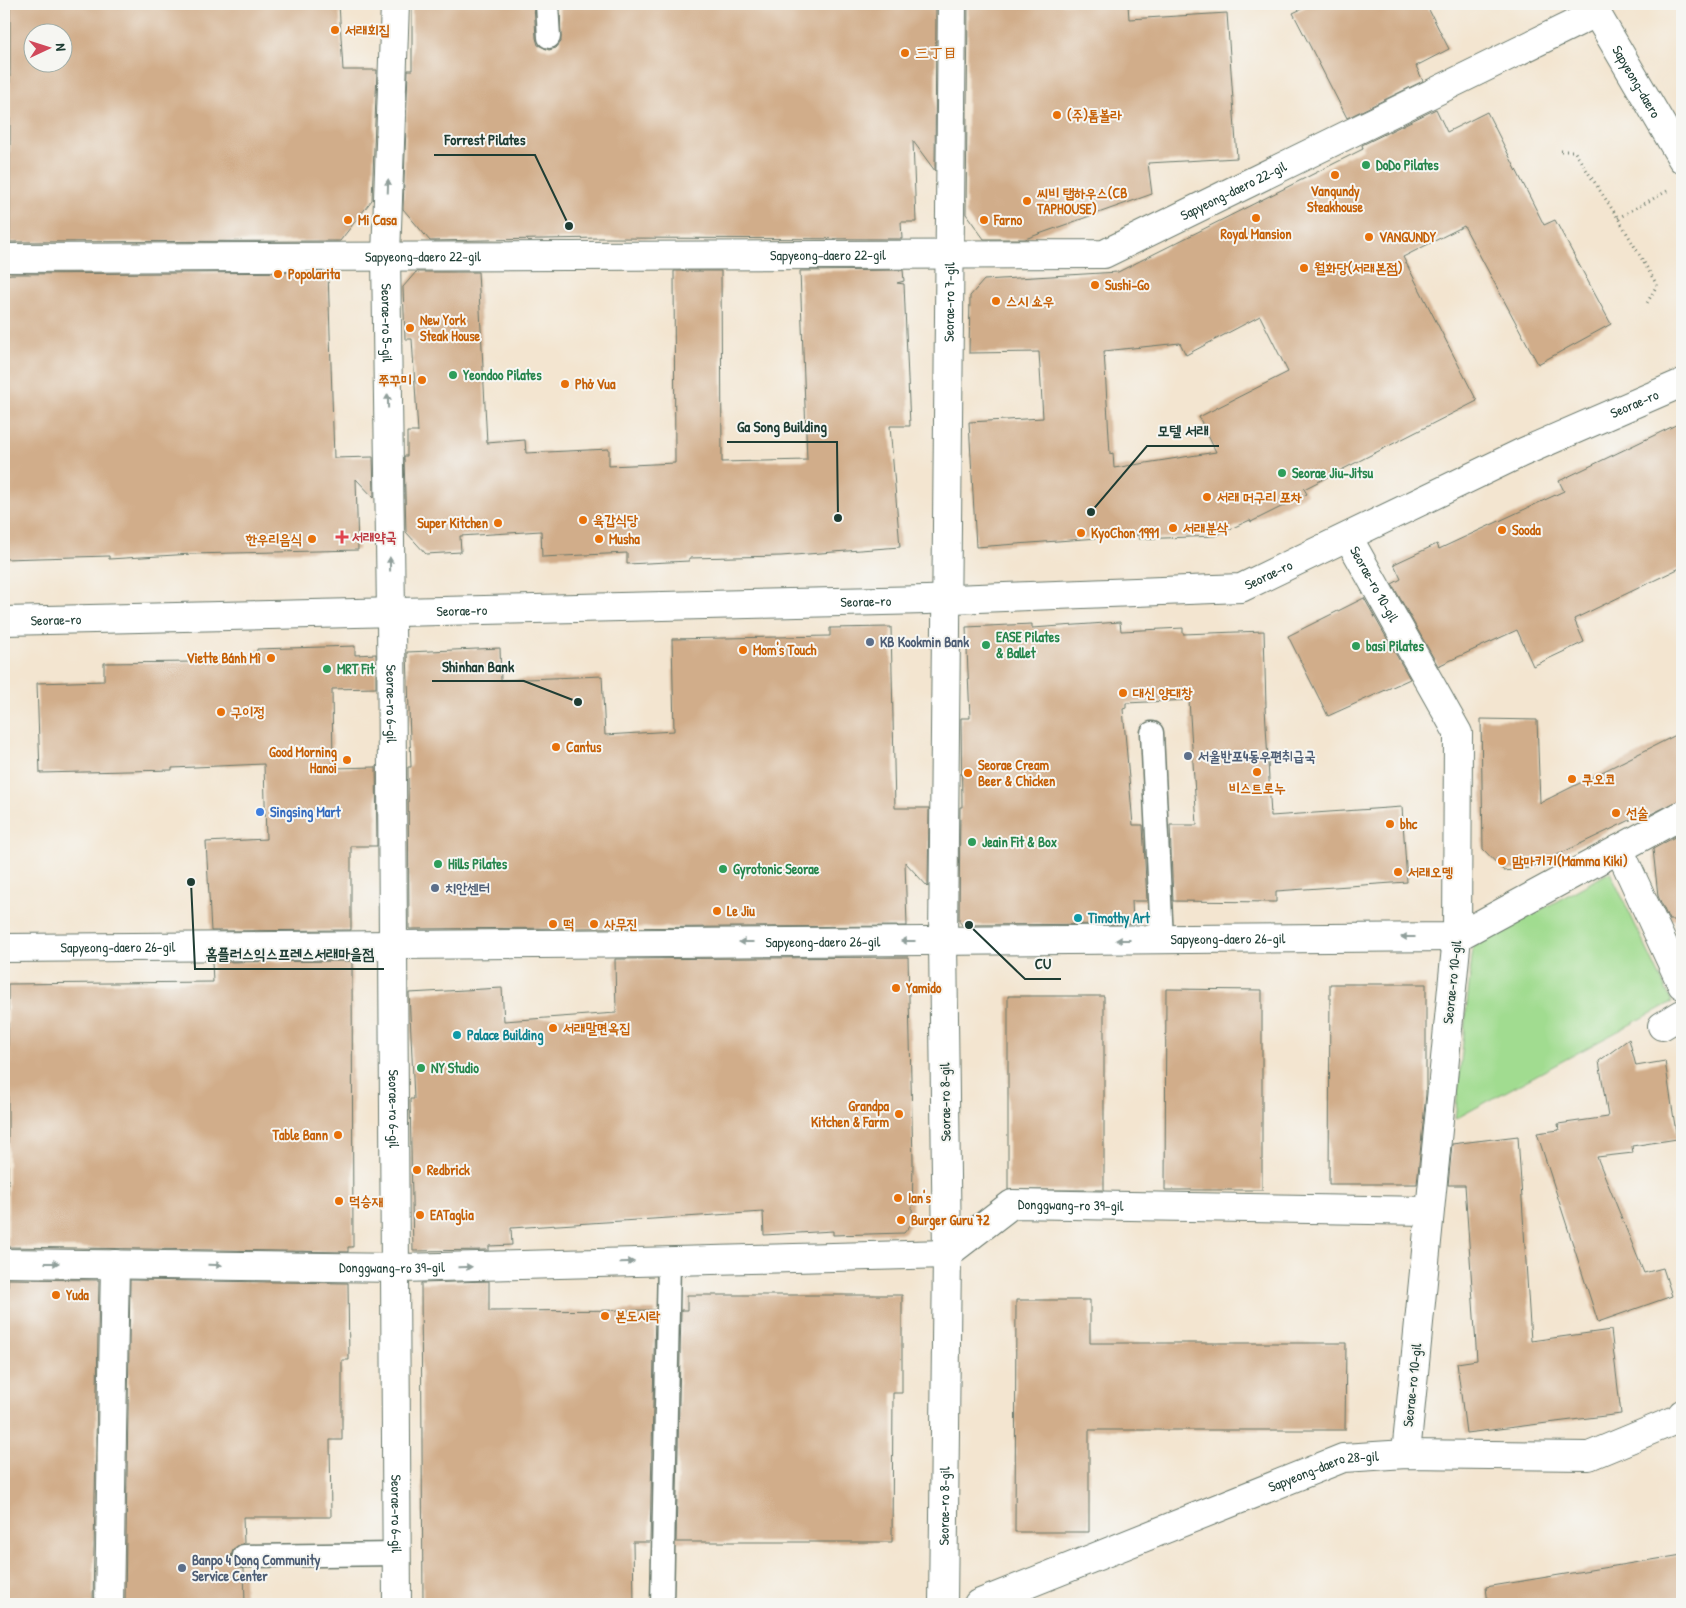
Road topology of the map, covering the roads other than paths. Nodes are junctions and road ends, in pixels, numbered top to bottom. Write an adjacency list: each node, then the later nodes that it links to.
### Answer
1 (395, 4): 8 (street, Seorae-ro 5-gil, one-way to 1)
2 (547, 4): 5 (lane)
3 (952, 4): 7 (street, Seorae-ro 7-gil)
4 (1594, 8): 6 (street, Sapyeong-daero); 7 (street, Sapyeong-daero 22-gil)
5 (549, 37)
6 (1682, 159)
7 (949, 254): 8 (street, Sapyeong-daero 22-gil); 12 (street, Seorae-ro 7-gil)
8 (386, 255): 9 (street, Sapyeong-daero 22-gil); 13 (street, Seorae-ro 5-gil, one-way to 8)
9 (4, 258)
10 (1682, 382): 11 (street, Seorae-ro)
11 (1348, 537): 12 (street, Seorae-ro); 18 (street, Seorae-ro 10-gil)
12 (946, 599): 13 (street, Seorae-ro); 20 (street, Seorae-ro 8-gil)
13 (391, 612): 14 (street, Seorae-ro); 21 (street, Seorae-ro 6-gil)
14 (4, 621)
15 (1152, 733): 19 (lane)
16 (1682, 815): 17 (street, Sapyeong-daero 26-gil)
17 (1619, 848): 18 (street, Sapyeong-daero 26-gil); 23 (street)
18 (1457, 937): 19 (street, Sapyeong-daero 26-gil, one-way to 19); 24 (street, Seorae-ro 10-gil)
19 (1162, 939): 20 (street, Sapyeong-daero 26-gil, one-way to 20)
20 (942, 941): 21 (street, Sapyeong-daero 26-gil, one-way to 21); 25 (street, Seorae-ro 8-gil)
21 (393, 945): 22 (street, Sapyeong-daero 26-gil); 29 (street, Seorae-ro 6-gil)
22 (4, 948)
23 (1682, 985)
24 (1429, 1210): 25 (street, Donggwang-ro 39-gil); 31 (street, Seorae-ro 10-gil)
25 (947, 1254): 26 (street, Donggwang-ro 39-gil); 37 (street, Seorae-ro 8-gil)
26 (669, 1261): 29 (street, Donggwang-ro 39-gil, one-way to 26); 36 (lane)
27 (4, 1263): 28 (street, Donggwang-ro 39-gil, one-way to 28)
28 (115, 1264): 29 (street, Donggwang-ro 39-gil, one-way to 29); 34 (street)
29 (395, 1268): 32 (street, Seorae-ro 6-gil)
30 (1682, 1414): 31 (street, Sapyeong-daero 28-gil)
31 (1406, 1454): 38 (street, Sapyeong-daero 28-gil)
32 (396, 1554): 33 (lane); 35 (street, Seorae-ro 6-gil)
33 (244, 1556)
34 (109, 1604)
35 (397, 1604)
36 (662, 1604)
37 (943, 1604)
38 (978, 1604)

